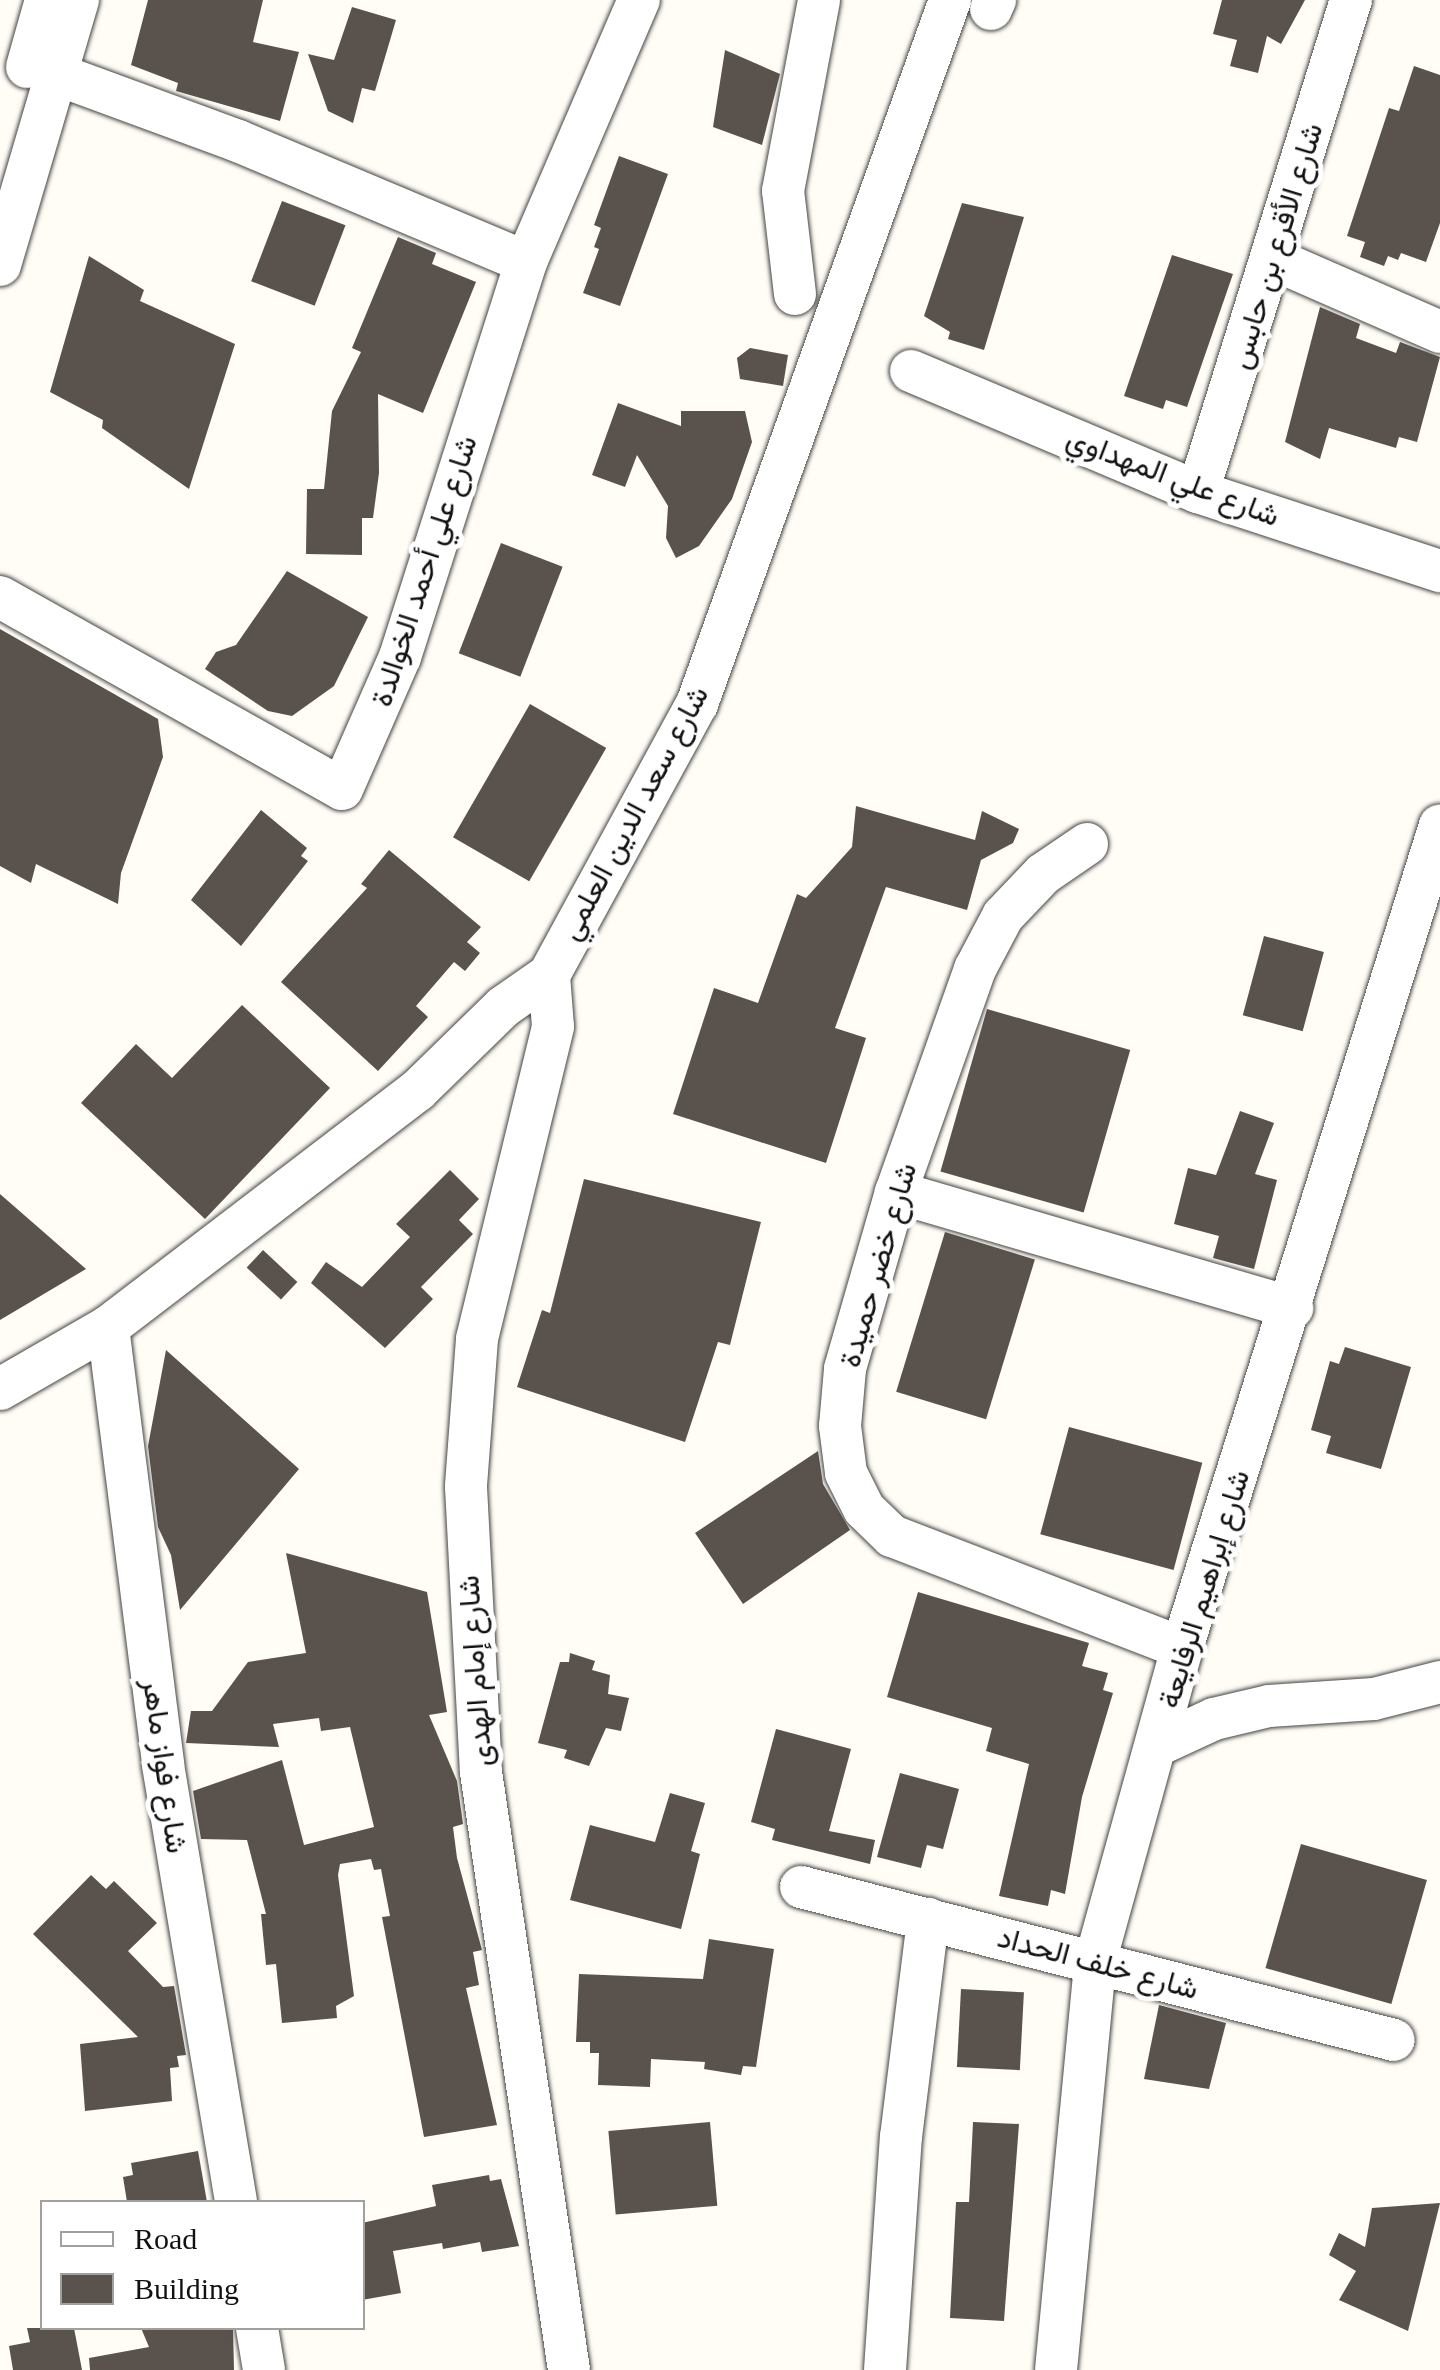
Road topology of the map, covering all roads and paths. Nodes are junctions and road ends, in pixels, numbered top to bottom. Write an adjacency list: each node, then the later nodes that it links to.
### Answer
1 (46, 0): 8 (street)
2 (78, 0): 7 (street)
3 (639, 0): 10 (street, شارع علي أحمد الخوالدة)
4 (818, 0): 12 (street)
5 (950, 0): 20 (street, شارع سعد الدين العلمي)
6 (1351, 0): 9 (street, شارع الأقرع بن حابس)
7 (56, 74): 10 (street); 11 (street)
8 (0, 160)
9 (1273, 259): 13 (street); 15 (street, شارع الأقرع بن حابس)
10 (526, 262): 17 (street, شارع علي أحمد الخوالدة)
11 (0, 265)
12 (795, 294)
13 (1440, 332)
14 (911, 371): 15 (street, شارع علي المهداوي)
15 (1198, 492): 16 (street, شارع علي المهداوي)
16 (1440, 571)
17 (0, 597)
18 (1440, 825): 22 (street, شارع إبراهيم الرفايعة)
19 (1086, 844): 21 (street, شارع خضر حميدة)
20 (550, 975): 23 (street, شارع سعد الدين العلمي); 35 (street, شارع إمام الهدى)
21 (896, 1192): 22 (street); 25 (street, شارع خضر حميدة)
22 (1292, 1308): 25 (street, شارع إبراهيم الرفايعة)
23 (108, 1327): 24 (street, شارع سعد الدين العلمي); 32 (street, شارع فواز ماهر)
24 (0, 1390)
25 (1182, 1648): 27 (street, شارع إبراهيم الرفايعة)
26 (1440, 1682): 27 (street)
27 (1158, 1745): 30 (street, شارع إبراهيم الرفايعة)
28 (801, 1887): 29 (street, شارع خلف الحداد)
29 (928, 1919): 30 (street, شارع خلف الحداد); 36 (street)
30 (1095, 1962): 31 (street, شارع خلف الحداد); 37 (street, شارع إبراهيم الرفايعة)
31 (1394, 2040)
32 (236, 2200)
33 (257, 2330): 34 (street)
34 (264, 2370)
35 (569, 2370)
36 (885, 2370)
37 (1056, 2370)

